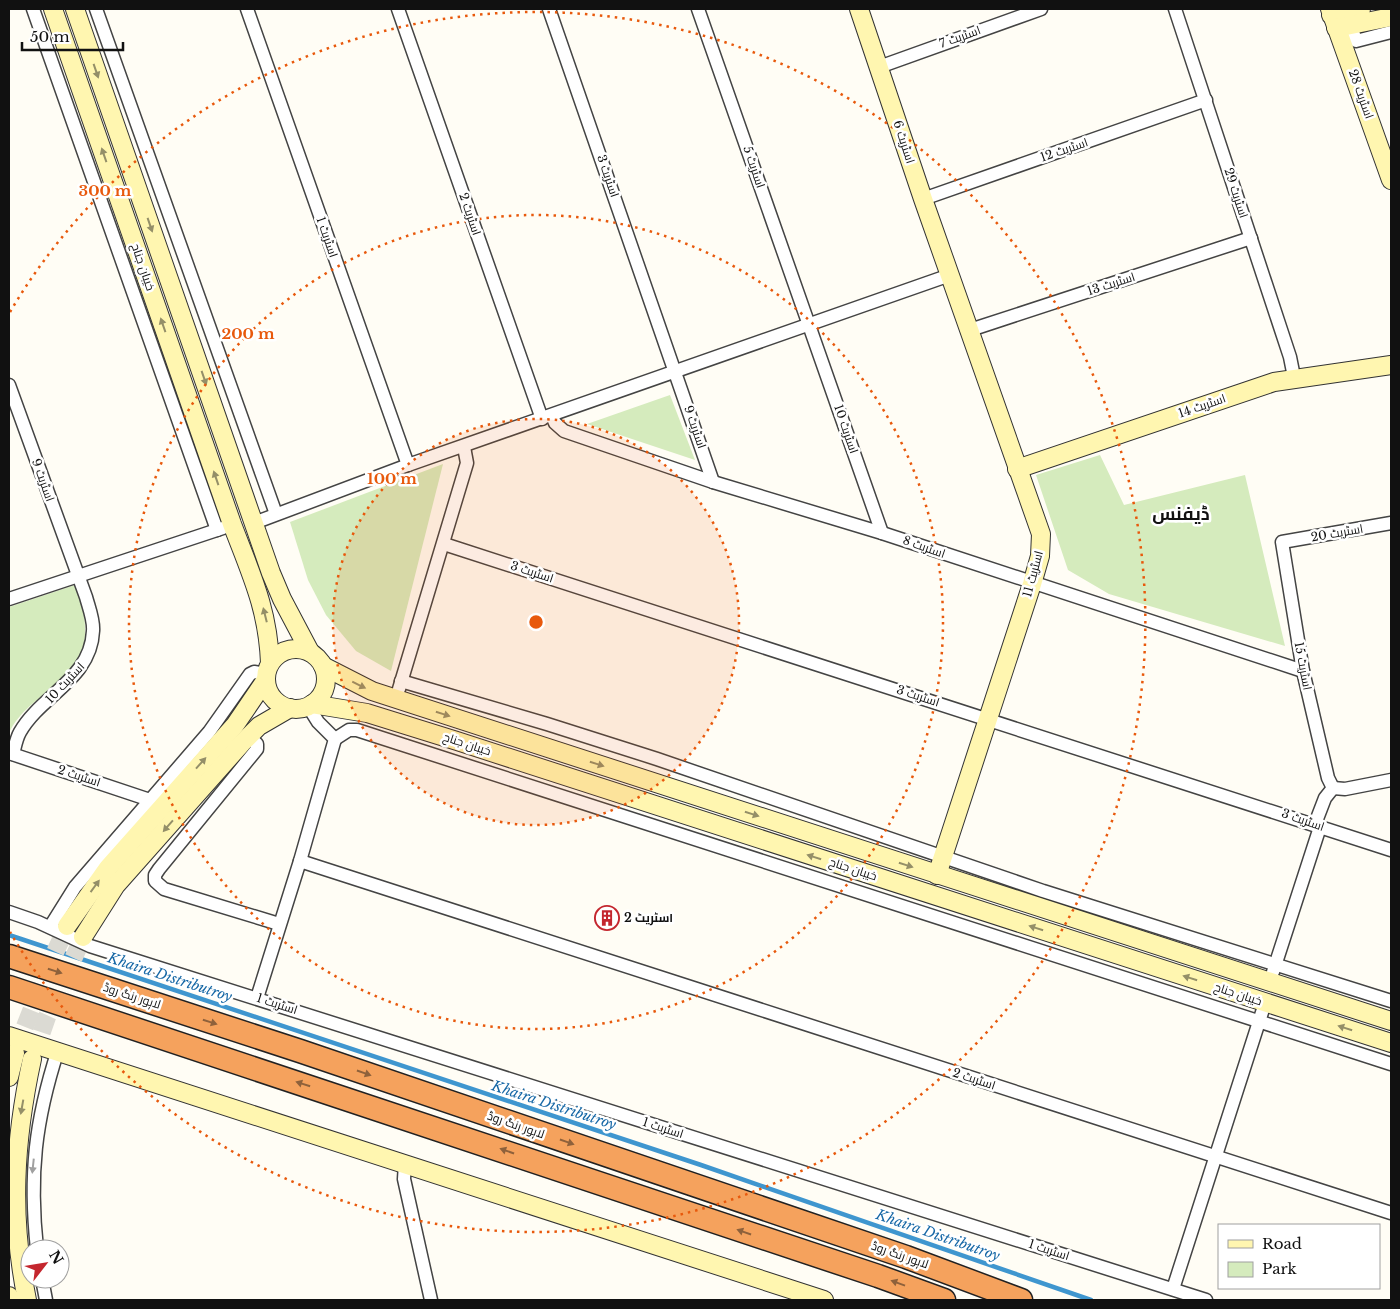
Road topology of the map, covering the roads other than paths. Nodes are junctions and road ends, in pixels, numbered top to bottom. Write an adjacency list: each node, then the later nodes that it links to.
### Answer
1 (33, 9): 36 (street)
2 (53, 9): 36 (main road, خیبان جناح, one-way to 2)
3 (75, 9): 34 (main road, خیبان جناح, one-way to 34)
4 (96, 9): 33 (street)
5 (247, 9): 30 (street, اسٹریٹ 1)
6 (398, 9): 28 (street, اسٹریٹ 2)
7 (550, 9): 25 (street, اسٹریٹ 3)
8 (698, 9): 22 (street, اسٹریٹ 5)
9 (859, 9): 16 (main road, اسٹریٹ 6)
10 (1041, 9): 12 (street, اسٹریٹ 7)
11 (1176, 9): 17 (street, اسٹریٹ 29)
12 (1016, 13): 16 (street, اسٹریٹ 7)
13 (1391, 17): 14 (main road)
14 (1343, 19): 15 (street); 18 (main road, اسٹریٹ 28)
15 (1391, 32)
16 (879, 67): 19 (main road, اسٹریٹ 6)
17 (1206, 100): 19 (street, اسٹریٹ 12); 20 (street, اسٹریٹ 29)
18 (1391, 180)
19 (922, 199): 21 (main road, اسٹریٹ 6)
20 (1251, 238): 23 (street, اسٹریٹ 13); 26 (street, اسٹریٹ 29)
21 (950, 276): 22 (street); 23 (main road, اسٹریٹ 11)
22 (809, 326): 25 (street); 37 (street, اسٹریٹ 10)
23 (970, 330): 31 (main road, اسٹریٹ 11)
24 (1391, 365): 26 (main road, اسٹریٹ 14)
25 (676, 371): 28 (street); 32 (street, اسٹریٹ 9)
26 (1294, 378): 31 (main road, اسٹریٹ 14)
27 (9, 385): 40 (street, اسٹریٹ 9)
28 (547, 417): 29 (street); 32 (street, اسٹریٹ 8)
29 (464, 447): 30 (street); 39 (street)
30 (408, 466): 33 (street)
31 (1017, 469): 41 (main road, اسٹریٹ 11)
32 (714, 482): 37 (street, اسٹریٹ 8)
33 (276, 514): 34 (street)
34 (254, 523): 43 (main road, خیبان جناح)
35 (1391, 523): 38 (street, اسٹریٹ 20)
36 (224, 527): 40 (street); 46 (main road, خیبان جناح, one-way to 36)
37 (882, 533): 41 (street, اسٹریٹ 8)
38 (1282, 542): 45 (street, اسٹریٹ 15)
39 (444, 544): 47 (street); 51 (street, اسٹریٹ 3)
40 (77, 575): 42 (street); 54 (street, اسٹریٹ 10)
41 (1032, 584): 45 (street, اسٹریٹ 8); 51 (main road, اسٹریٹ 11)
42 (9, 599)
43 (310, 652): 44 (main road); 46 (main road)
44 (323, 666): 48 (main road, خیبان جناح, one-way to 48); 49 (main road)
45 (1303, 670): 56 (street, اسٹریٹ 15)
46 (267, 672): 50 (main road); 57 (street); 65 (main road, one-way to 46)
47 (401, 681): 48 (street); 60 (street)
48 (396, 698): 62 (main road, خیبان جناح, one-way to 62)
49 (310, 705): 50 (main road); 53 (street); 73 (main road, خیبان جناح, one-way to 49)
50 (290, 708): 52 (main road)
51 (987, 718): 58 (street, اسٹریٹ 3); 60 (main road, اسٹریٹ 11)
52 (248, 736): 64 (street); 66 (main road, one-way to 66)
53 (335, 739): 61 (street); 74 (street)
54 (11, 753): 57 (street, اسٹریٹ 2)
55 (1391, 780): 56 (street)
56 (1333, 788): 58 (street)
57 (150, 800): 65 (street)
58 (1318, 826): 59 (street, اسٹریٹ 3); 68 (street)
59 (1391, 850)
60 (942, 856): 62 (main road, اسٹریٹ 11); 68 (street)
61 (300, 861): 64 (street); 83 (street, اسٹریٹ 2)
62 (937, 874): 69 (main road, خیبان جناح)
63 (9, 912): 65 (street, اسٹریٹ 1)
64 (279, 924): 71 (street)
65 (59, 927): 71 (street, اسٹریٹ 1)
66 (83, 936)
67 (9, 956): 94 (highway, لاہور رنگ روڈ, one-way to 94)
68 (1276, 965): 69 (street); 72 (street)
69 (1270, 983): 75 (main road, خیبان جناح)
70 (9, 987): 93 (highway, one-way to 70)
71 (257, 998): 87 (street, اسٹریٹ 1)
72 (1391, 1001)
73 (1265, 1003): 74 (street); 77 (main road, خیبان جناح, one-way to 73)
74 (1260, 1021): 81 (street); 83 (street)
75 (1391, 1021)
76 (9, 1036): 78 (main road)
77 (1391, 1043)
78 (58, 1050): 84 (main road); 86 (street, one-way to 86)
79 (15, 1053): 82 (main road)
80 (32, 1059): 90 (main road, one-way to 90)
81 (1391, 1064)
82 (9, 1078)
83 (1216, 1156): 85 (street, اسٹریٹ 2); 87 (street)
84 (405, 1163): 91 (street); 92 (main road)
85 (1391, 1213)
86 (36, 1239)
87 (1172, 1289): 95 (street, اسٹریٹ 1)
88 (9, 1296): 89 (main road)
89 (10, 1300)
90 (27, 1300)
91 (431, 1300)
92 (824, 1300)
93 (944, 1300)
94 (1022, 1300)
95 (1206, 1300)

